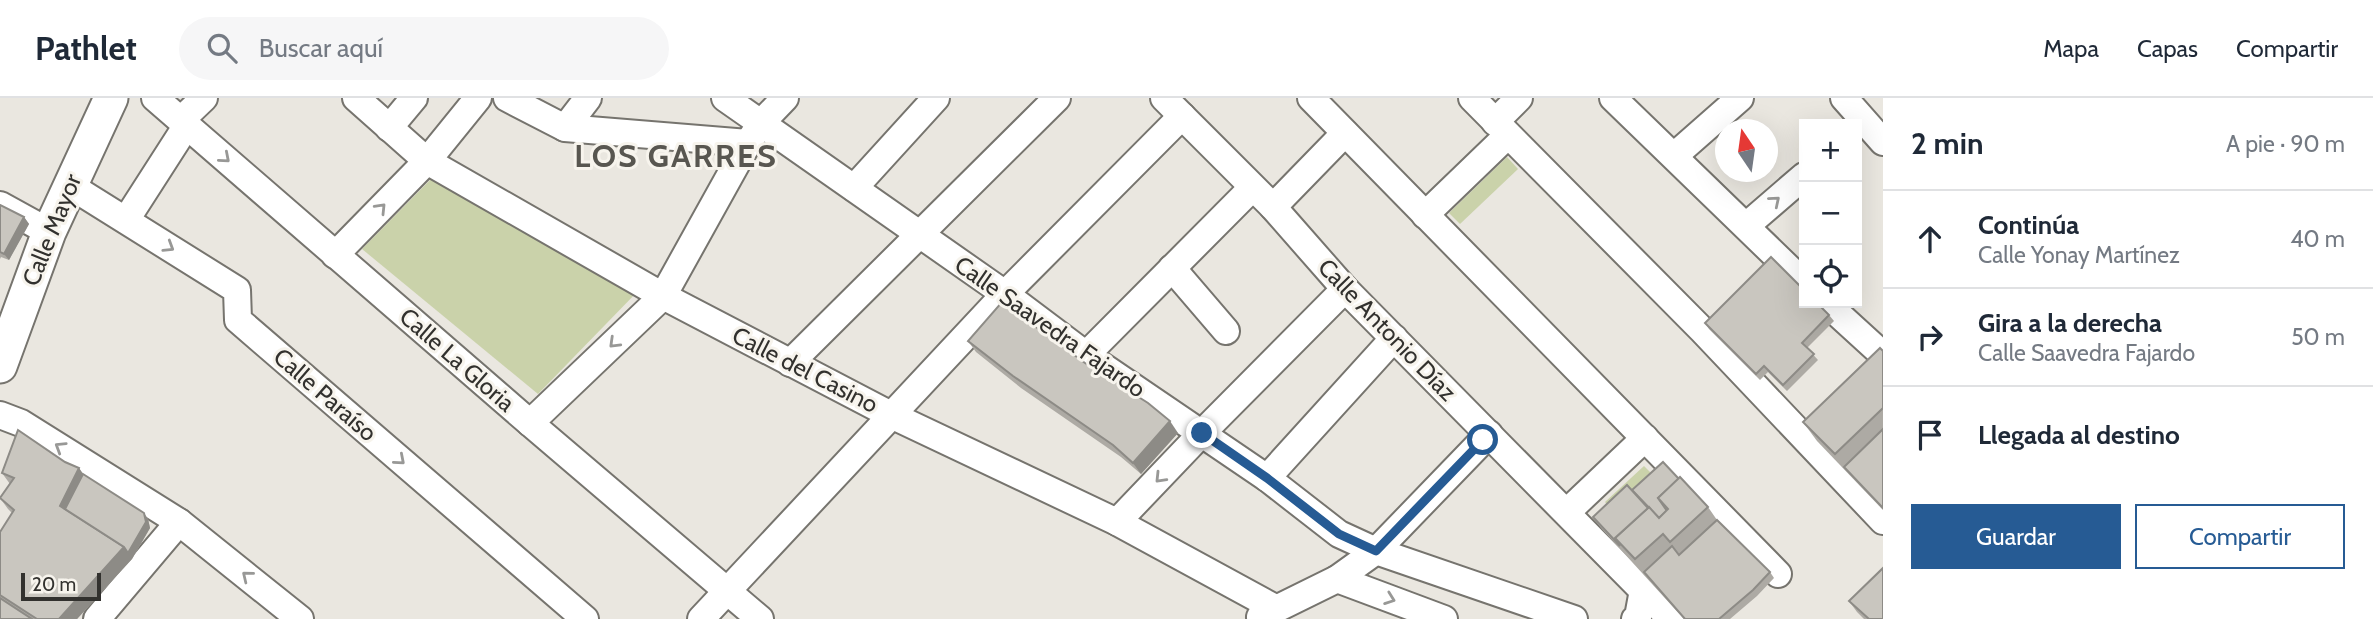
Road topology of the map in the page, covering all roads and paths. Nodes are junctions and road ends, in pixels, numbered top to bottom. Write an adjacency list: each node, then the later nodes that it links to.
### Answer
1 (155, 98): 20 (street, Calle La Gloria)
2 (204, 98): 20 (street)
3 (356, 98): 21 (street, Calle del Casino)
4 (414, 98): 21 (street)
5 (478, 98): 28 (street)
6 (507, 98): 22 (street)
7 (588, 98): 22 (street)
8 (725, 98): 25 (street, Calle Saavedra Fajardo)
9 (785, 98): 25 (street)
10 (936, 98): 31 (street)
11 (1311, 98): 26 (street)
12 (1472, 98): 23 (street)
13 (1519, 98): 23 (street)
14 (1613, 98): 27 (street)
15 (1740, 98): 27 (street)
16 (1844, 98): 24 (street)
17 (108, 99): 30 (main road, Calle Mayor)
18 (1040, 103): 39 (street)
19 (1173, 107): 32 (street, Calle Antonio Díaz); 44 (street)
20 (184, 123): 36 (street); 40 (street, Calle La Gloria, one-way to 40)
21 (389, 128): 28 (street, Calle del Casino)
22 (565, 128): 25 (street)
23 (1502, 128): 35 (street); 64 (street)
24 (1869, 132)
25 (755, 133): 31 (street, Calle Saavedra Fajardo); 45 (street)
26 (1345, 133): 34 (street); 35 (street)
27 (1674, 156): 37 (street)
28 (426, 161): 40 (street, one-way to 28); 45 (street, Calle del Casino)
29 (1799, 180): 37 (street, one-way to 29)
30 (69, 185): 36 (street, Calle Paraíso); 38 (main road, Calle Mayor)
31 (854, 188): 39 (street, Calle Saavedra Fajardo)
32 (1252, 188): 34 (street, Calle Antonio Díaz); 41 (street)
33 (0, 205): 38 (street)
34 (1273, 207): 43 (street, Calle Antonio Díaz)
35 (1425, 215): 59 (street)
36 (126, 220): 73 (street, Calle Paraíso, one-way to 73)
37 (1746, 226): 42 (street)
38 (49, 232): 47 (main road, Calle Mayor)
39 (920, 234): 44 (street, Calle Saavedra Fajardo); 52 (street)
40 (335, 255): 56 (street, Calle La Gloria)
41 (1172, 268): 48 (street); 51 (street)
42 (1799, 281)
43 (1345, 289): 49 (street, Calle Antonio Díaz); 57 (street)
44 (1004, 294): 51 (street, Calle Saavedra Fajardo); 55 (street)
45 (663, 296): 52 (street, Calle del Casino); 56 (street, one-way to 56)
46 (1833, 308): 50 (street)
47 (7, 323): 53 (main road, Calle Mayor)
48 (1226, 331)
49 (1394, 338): 58 (street, Calle Antonio Díaz); 60 (street)
50 (1879, 343)
51 (1086, 355): 57 (street, Calle Saavedra Fajardo)
52 (790, 363): 55 (street, Calle del Casino)
53 (0, 366)
54 (0, 415): 62 (street, one-way to 54)
55 (891, 415): 63 (street, Calle del Casino); 69 (street)
56 (530, 423): 69 (street, Calle La Gloria)
57 (1202, 433): 60 (street, Calle Saavedra Fajardo); 63 (street, one-way to 63)
58 (1489, 434): 61 (street, Calle Antonio Díaz); 65 (street)
59 (1645, 438): 61 (street); 66 (street)
60 (1267, 478): 65 (street, Calle Saavedra Fajardo)
61 (1567, 512): 68 (street, Calle Antonio Díaz)
62 (179, 522): 71 (street); 72 (street, one-way to 62)
63 (1117, 522): 70 (street, Calle del Casino)
64 (1883, 522)
65 (1376, 551): 67 (street); 77 (street, Calle Saavedra Fajardo)
66 (1778, 574)
67 (1337, 579): 70 (street); 76 (street, one-way to 76)
68 (1643, 590): 78 (street); 79 (street, Calle Antonio Díaz)
69 (727, 592): 74 (street); 75 (street, Calle La Gloria)
70 (1266, 614)
71 (97, 619)
72 (300, 619)
73 (585, 619)
74 (701, 619)
75 (760, 619)
76 (1444, 619)
77 (1574, 619)
78 (1635, 619)
79 (1671, 619)

